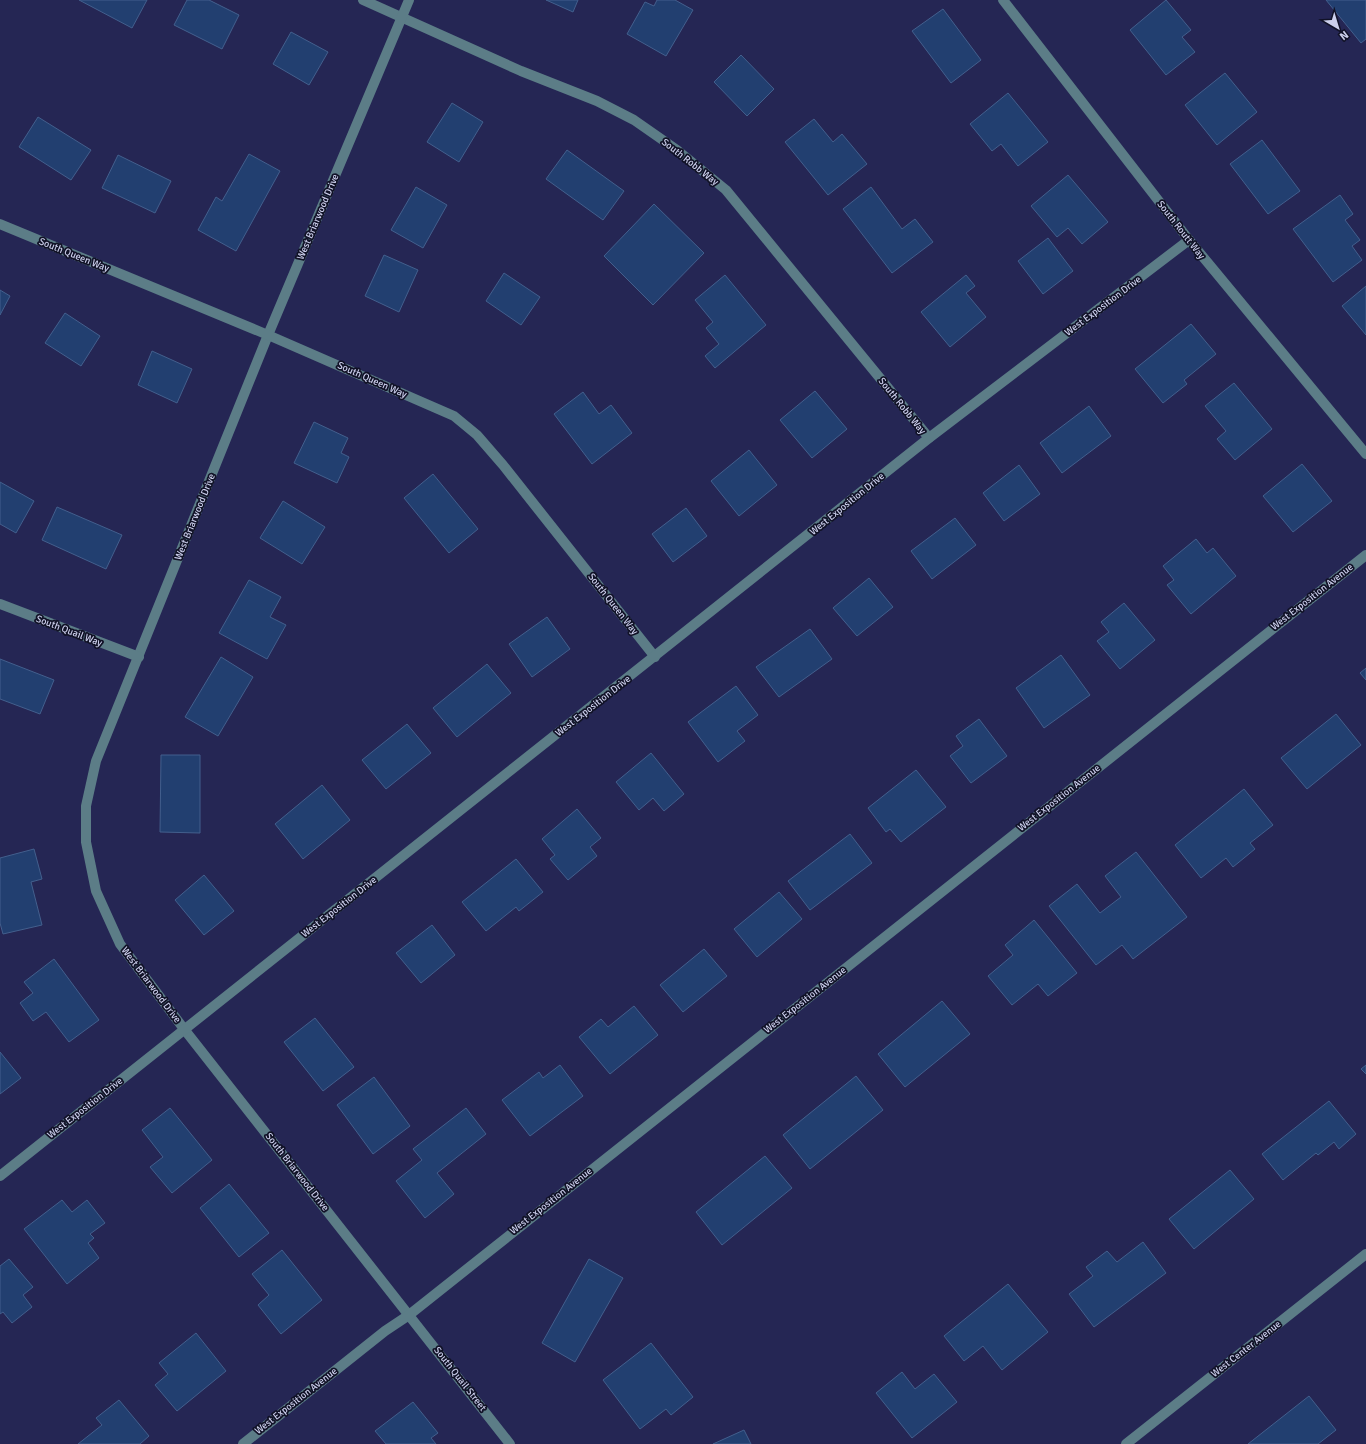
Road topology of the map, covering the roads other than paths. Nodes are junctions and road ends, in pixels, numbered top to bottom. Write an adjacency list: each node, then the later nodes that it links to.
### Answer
1 (363, 0): 4 (street, South Robb Way)
2 (409, 0): 4 (street, West Briarwood Drive)
3 (1002, 0): 6 (street, South Routt Way)
4 (402, 17): 7 (street, West Briarwood Drive); 8 (street, South Robb Way)
5 (0, 224): 7 (street, South Queen Way)
6 (1188, 240): 8 (street, West Exposition Drive); 9 (street, South Routt Way)
7 (268, 335): 12 (street, South Queen Way); 13 (street, West Briarwood Drive)
8 (930, 438): 12 (street, West Exposition Drive)
9 (1366, 454)
10 (1366, 555): 17 (street, West Exposition Avenue)
11 (0, 604): 13 (street, South Quail Way)
12 (655, 657): 14 (street, West Exposition Drive)
13 (138, 658): 14 (street, West Briarwood Drive)
14 (184, 1029): 15 (street, West Exposition Drive); 17 (street, South Briarwood Drive)
15 (0, 1176)
16 (1366, 1254): 20 (street, West Center Avenue)
17 (409, 1315): 18 (street, West Exposition Avenue); 19 (street, South Quail Street)
18 (243, 1444)
19 (510, 1444)
20 (1126, 1444)

